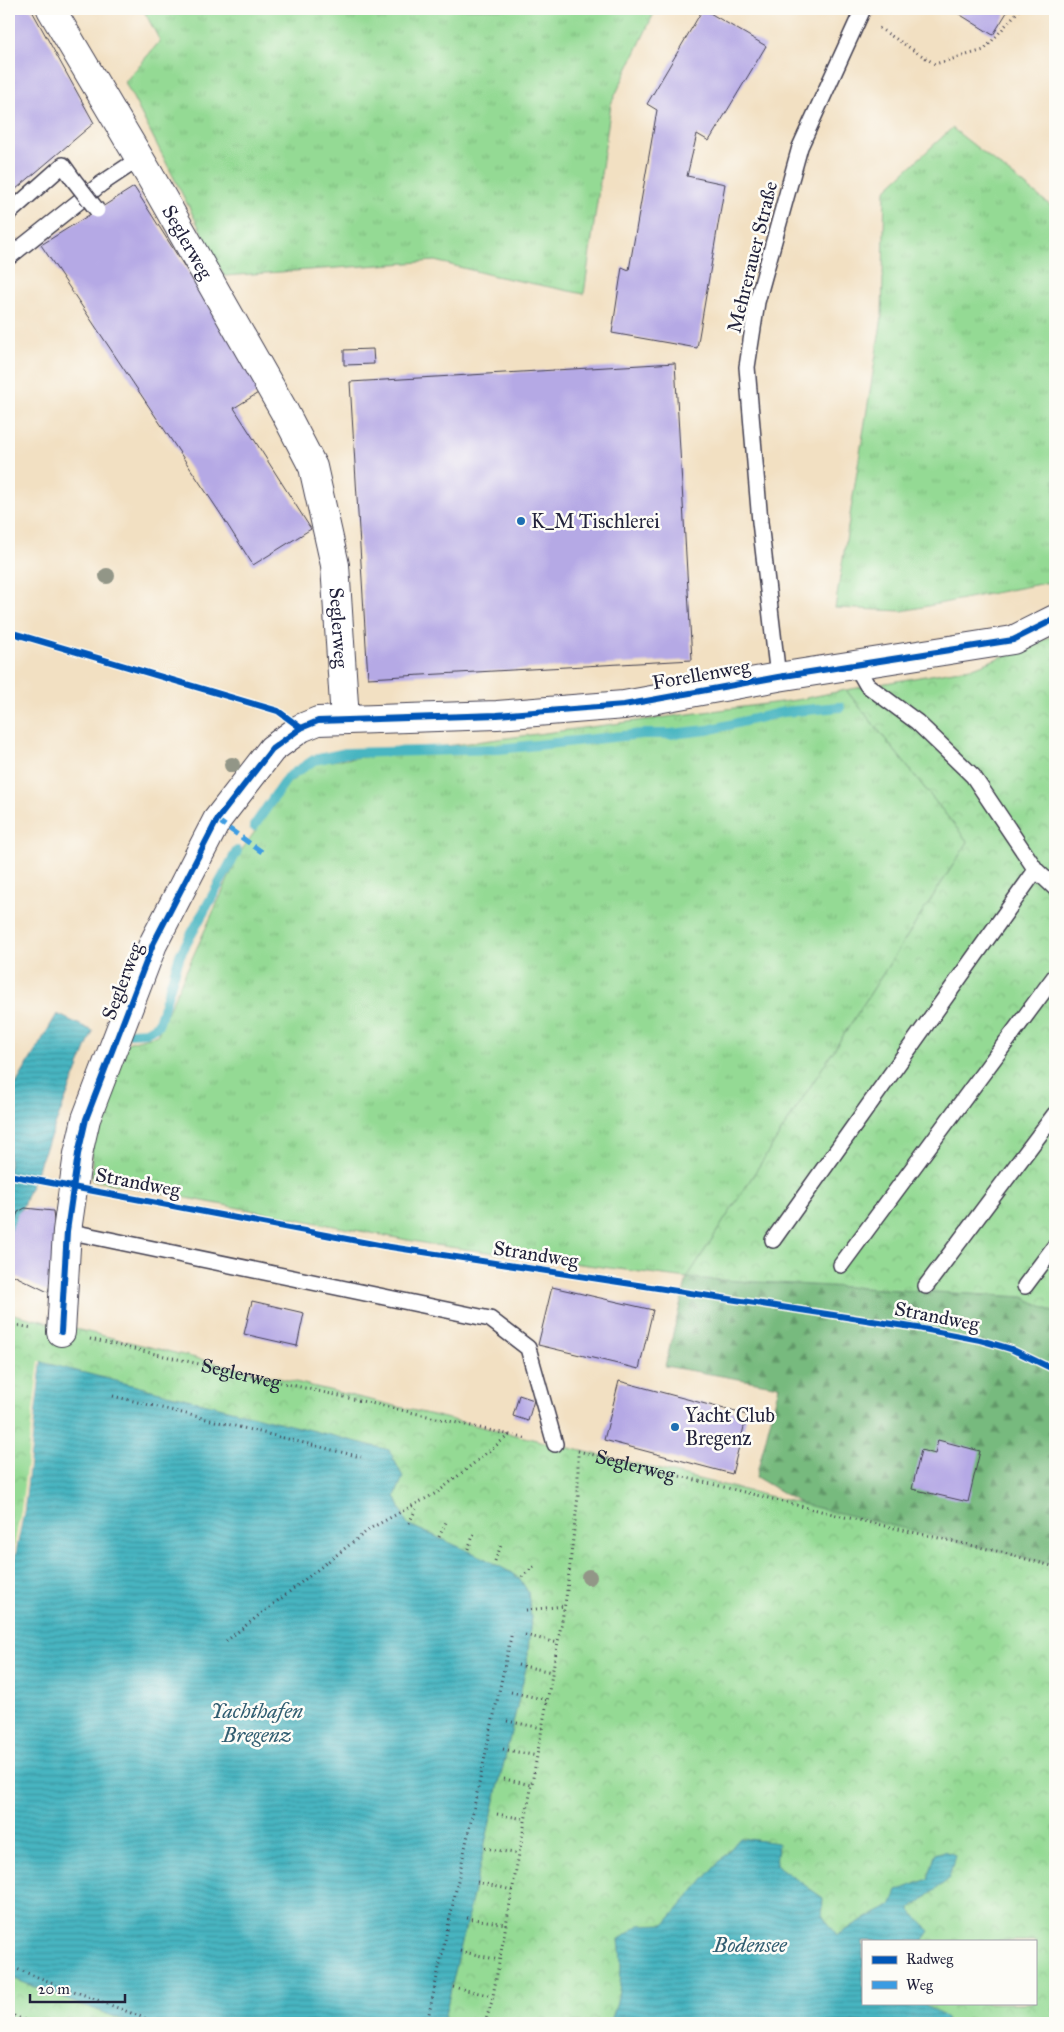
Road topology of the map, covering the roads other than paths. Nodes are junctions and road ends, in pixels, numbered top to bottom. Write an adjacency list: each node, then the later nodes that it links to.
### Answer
1 (51, 9): 3 (street, Seglerweg)
2 (861, 12): 9 (lane, Mehrerauer Straße)
3 (140, 158): 6 (lane); 10 (street, Seglerweg)
4 (97, 210): 5 (lane, bridge)
5 (9, 213)
6 (9, 256)
7 (1055, 619): 8 (street, Forellenweg)
8 (856, 666): 9 (street, Forellenweg); 11 (lane)
9 (778, 677): 10 (street, Forellenweg)
10 (345, 720): 15 (street, Seglerweg)
11 (1036, 870): 12 (lane); 16 (lane)
12 (1055, 888)
13 (1055, 976): 18 (lane)
14 (1055, 1114): 19 (lane)
15 (67, 1231): 21 (street, Seglerweg); 22 (lane)
16 (773, 1240)
17 (1055, 1246): 20 (lane)
18 (841, 1265)
19 (926, 1286)
20 (1025, 1286)
21 (62, 1332)
22 (555, 1444)

